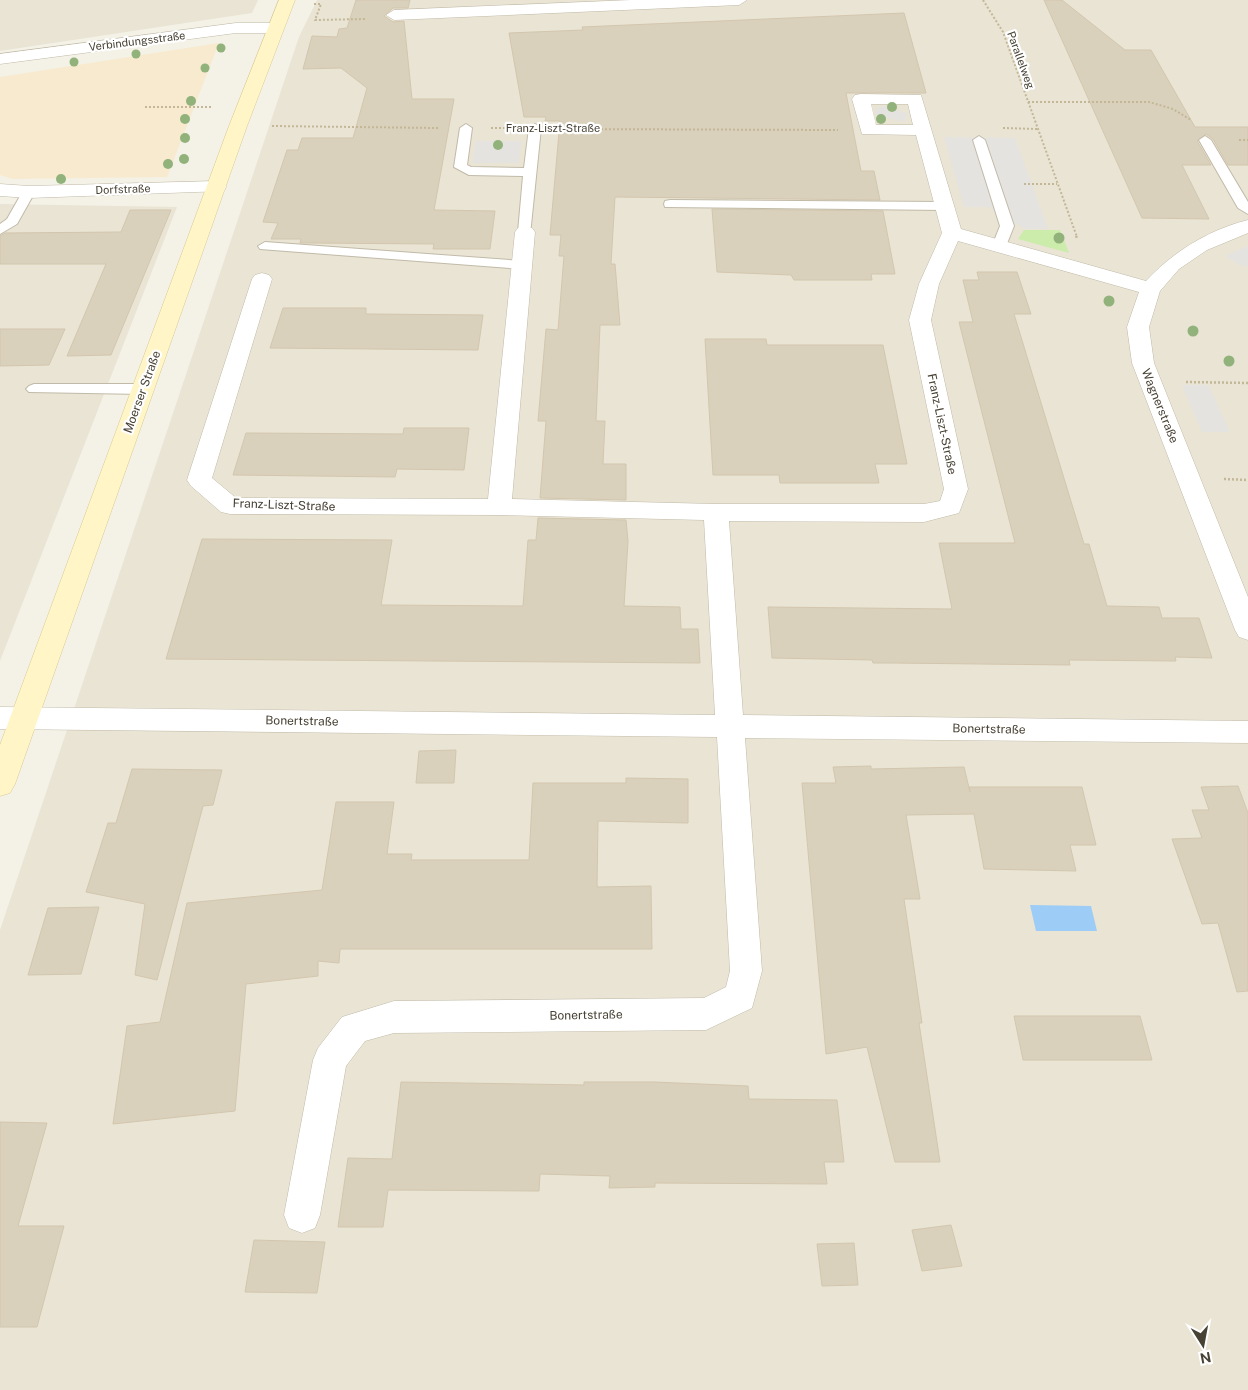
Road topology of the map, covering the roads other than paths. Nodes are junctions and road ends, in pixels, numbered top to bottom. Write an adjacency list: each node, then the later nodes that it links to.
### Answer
1 (287, 0): 5 (main road, Moerser Straße)
2 (739, 0): 3 (street)
3 (454, 6): 4 (street)
4 (394, 15)
5 (275, 28): 6 (street, Verbindungsstraße); 13 (main road, Moerser Straße)
6 (0, 59)
7 (466, 128): 12 (lane)
8 (535, 128): 12 (lane)
9 (923, 130): 9 (street); 17 (street)
10 (979, 140): 25 (lane)
11 (1204, 140): 18 (lane)
12 (530, 172): 22 (lane)
13 (218, 186): 15 (street, Dorfstraße); 29 (main road, Moerser Straße)
14 (0, 190): 15 (street, Dorfstraße)
15 (29, 192): 19 (lane)
16 (670, 204): 17 (lane)
17 (944, 206): 23 (street)
18 (1248, 210)
19 (6, 222): 21 (lane)
20 (1248, 226): 28 (street, Wagnerstraße)
21 (0, 230)
22 (526, 232): 26 (street)
23 (952, 232): 25 (street); 32 (street, Franz-Liszt-Straße)
24 (265, 246): 26 (lane)
25 (999, 246): 28 (street)
26 (522, 265): 31 (street)
27 (262, 279): 31 (street, Franz-Liszt-Straße)
28 (1150, 289): 33 (street, Wagnerstraße)
29 (143, 389): 30 (lane); 34 (main road, Moerser Straße)
30 (34, 390)
31 (499, 507): 32 (street, Franz-Liszt-Straße)
32 (716, 512): 35 (street)
33 (1248, 630)
34 (12, 718): 35 (street, Bonertstraße); 37 (main road, Moerser Straße)
35 (730, 726): 36 (street, Bonertstraße); 38 (street, Bonertstraße)
36 (1248, 732)
37 (0, 784)
38 (302, 1215)

